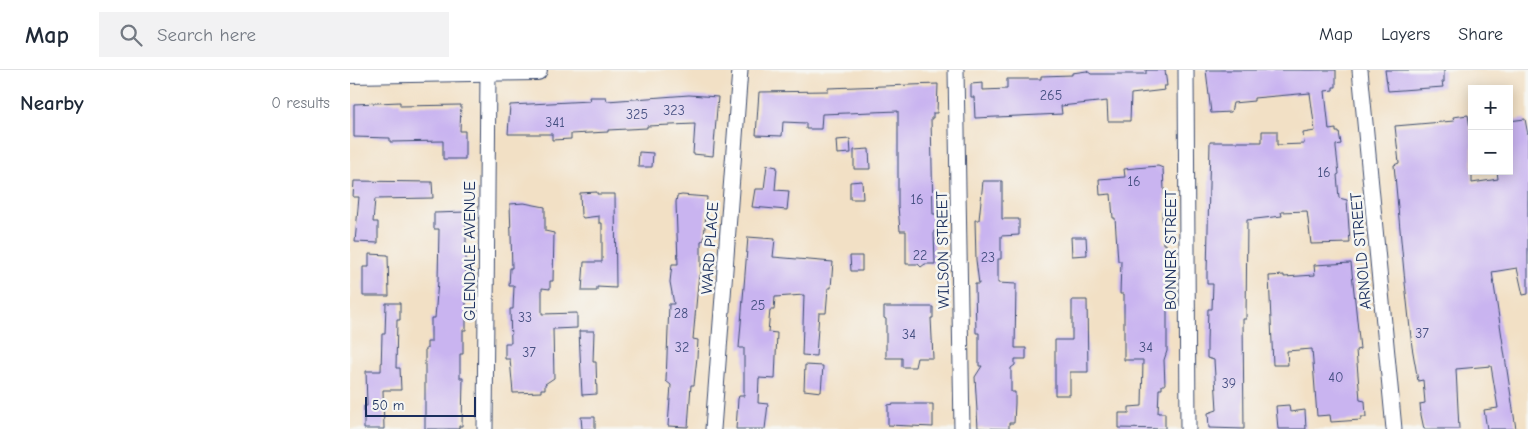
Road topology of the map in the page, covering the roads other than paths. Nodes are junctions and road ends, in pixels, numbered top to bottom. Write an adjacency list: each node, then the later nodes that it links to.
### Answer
1 (536, 70): 6 (main road)
2 (740, 70): 9 (street, WARD PLACE)
3 (956, 70): 10 (street, WILSON STREET)
4 (1186, 70): 11 (street, BONNER STREET)
5 (1360, 70): 12 (street, ARNOLD STREET)
6 (488, 72): 7 (main road); 8 (street, GLENDALE AVENUE)
7 (350, 73)
8 (485, 429)
9 (713, 429)
10 (962, 429)
11 (1188, 429)
12 (1394, 429)

